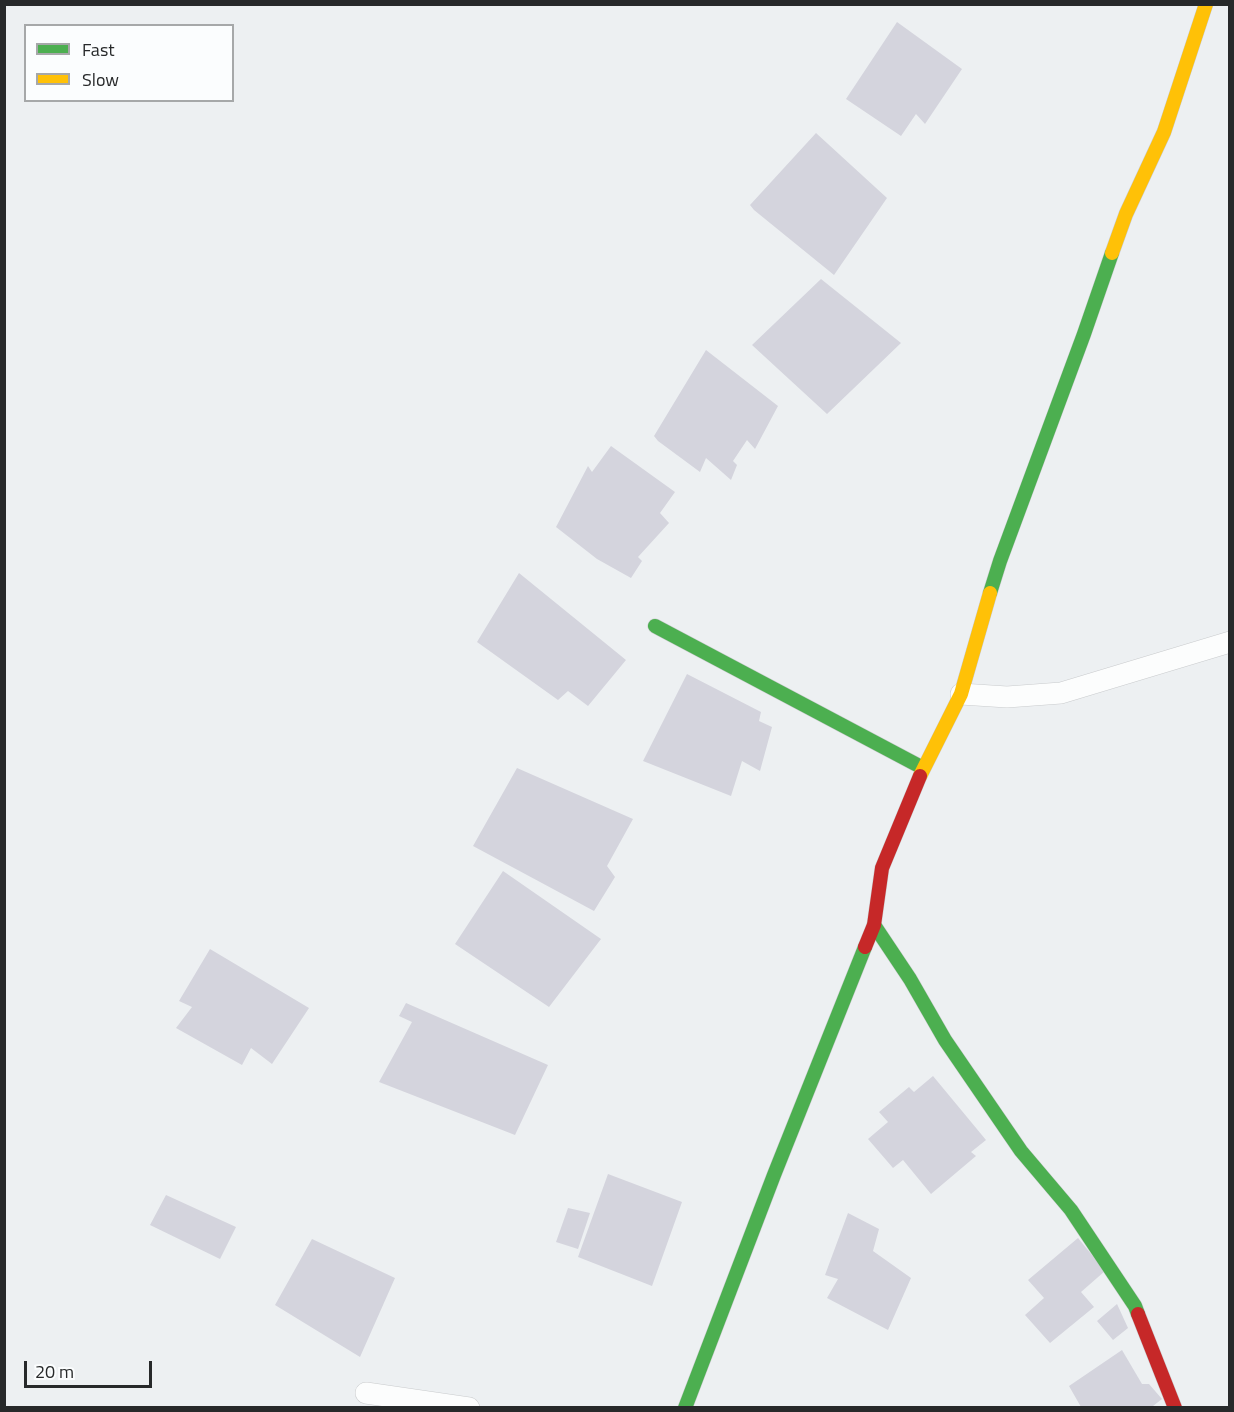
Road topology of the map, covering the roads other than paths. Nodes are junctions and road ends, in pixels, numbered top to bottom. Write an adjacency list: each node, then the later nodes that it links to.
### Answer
1 (1206, 4): 4 (street)
2 (655, 626): 5 (street)
3 (1230, 642): 4 (lane)
4 (961, 694): 5 (street)
5 (923, 768): 6 (street)
6 (874, 925): 9 (street); 10 (street)
7 (366, 1393): 8 (lane)
8 (469, 1407)
9 (685, 1407)
10 (1175, 1407)

